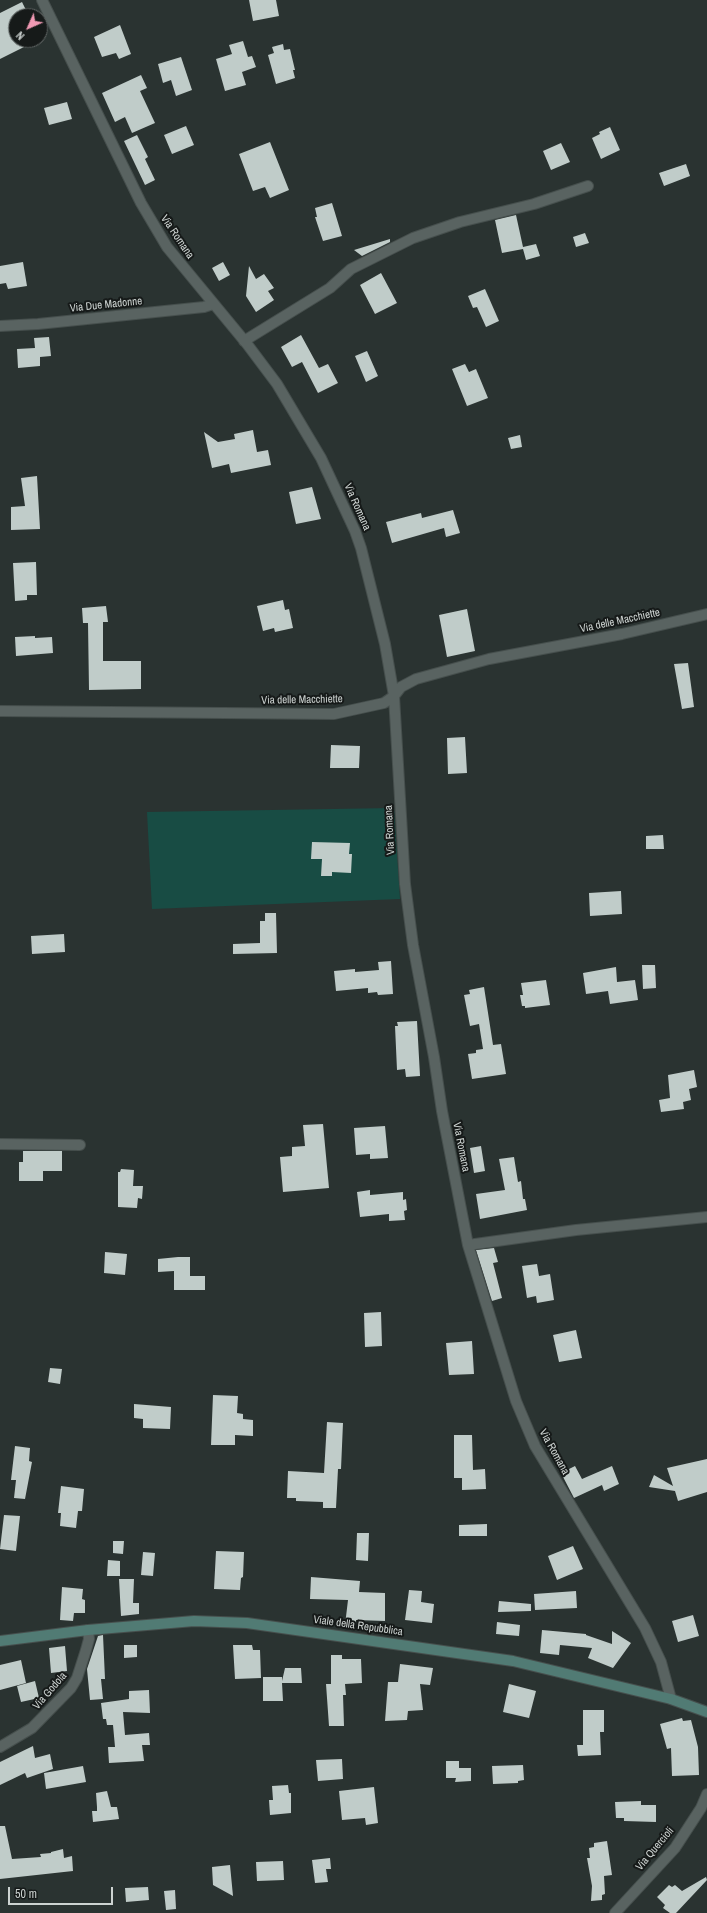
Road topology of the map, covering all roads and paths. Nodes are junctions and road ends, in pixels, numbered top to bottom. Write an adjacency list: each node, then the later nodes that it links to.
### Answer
1 (42, 0): 3 (street, Via Romana)
2 (588, 186): 5 (street)
3 (213, 304): 4 (street, Via Due Madonne); 5 (street, Via Romana)
4 (0, 326)
5 (244, 341): 7 (street, Via Romana)
6 (707, 614): 7 (street, Via delle Macchiette)
7 (394, 696): 8 (street, Via delle Macchiette); 12 (street, Via Romana)
8 (0, 711)
9 (0, 1144): 10 (street)
10 (80, 1145)
11 (707, 1217): 12 (street)
12 (468, 1245): 15 (street, Via Romana)
13 (88, 1630): 14 (main road, Viale della Repubblica); 15 (main road, Viale della Repubblica); 17 (street, Via Godola)
14 (0, 1641)
15 (671, 1699): 16 (main road, Viale della Repubblica)
16 (707, 1712)
17 (0, 1747)
18 (707, 1794): 19 (street, Via Quercioli)
19 (615, 1913)

